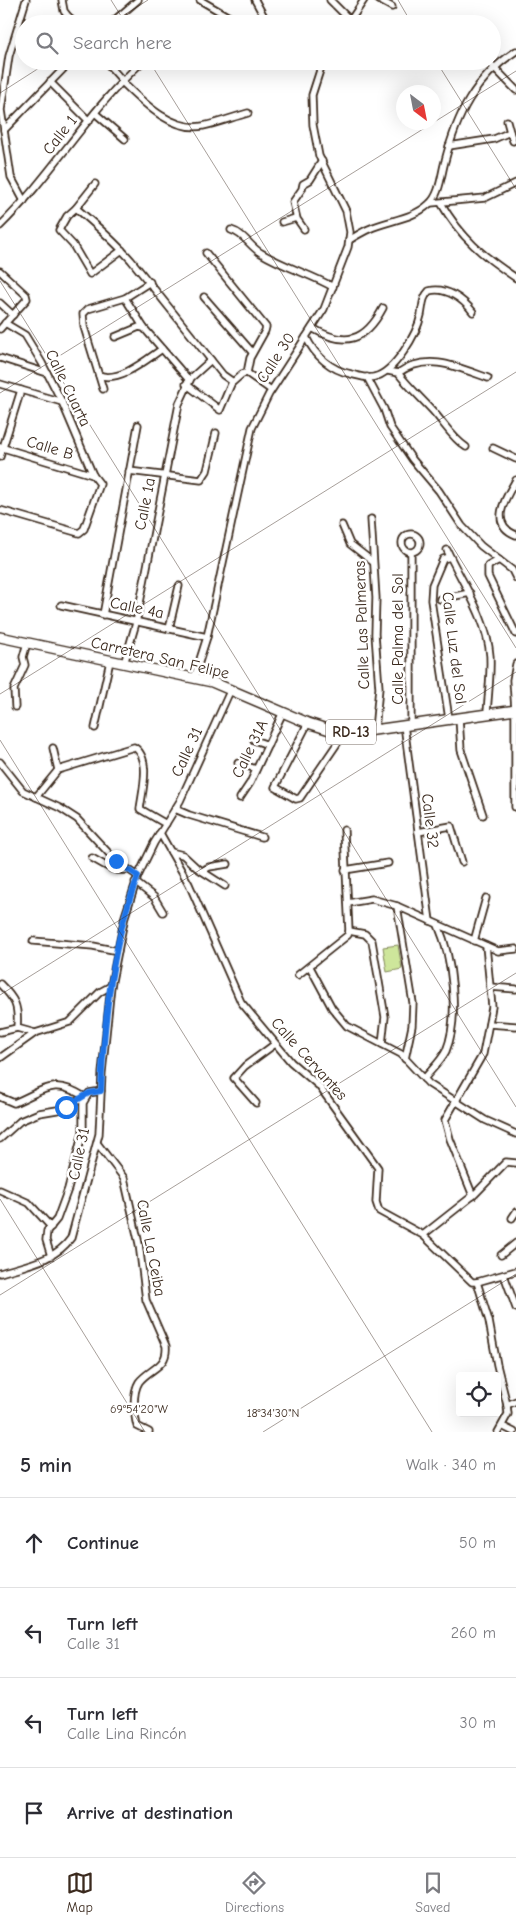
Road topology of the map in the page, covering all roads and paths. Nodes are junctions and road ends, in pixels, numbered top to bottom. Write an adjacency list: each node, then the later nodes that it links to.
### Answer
1 (26, 0): 10 (street)
2 (62, 0): 11 (street)
3 (138, 0): 12 (street)
4 (200, 0): 13 (street)
5 (255, 0): 14 (street)
6 (330, 0): 15 (street)
7 (364, 0): 16 (street)
8 (379, 0): 9 (street)
9 (392, 7)
10 (23, 15)
11 (67, 15)
12 (120, 15)
13 (226, 15)
14 (263, 15)
15 (343, 15)
16 (354, 15)
17 (15, 47): 33 (street)
18 (516, 51): 19 (street)
19 (501, 64)
20 (62, 70): 27 (street)
21 (113, 70): 26 (street)
22 (133, 70): 26 (street, Calle 1)
23 (320, 70): 38 (street, Calle 30)
24 (494, 70): 37 (street)
25 (497, 70): 28 (street)
26 (122, 80): 29 (street, Calle 1); 30 (street)
27 (50, 82): 31 (street); 33 (street)
28 (516, 90)
29 (95, 113): 31 (street, Calle 1); 35 (street)
30 (248, 113)
31 (89, 121): 41 (street, Calle 1)
32 (507, 121): 34 (street)
33 (4, 130): 41 (street)
34 (510, 132): 36 (street); 37 (street)
35 (125, 139)
36 (513, 140)
37 (449, 146): 43 (street)
38 (322, 161): 45 (street); 50 (street, Calle 30)
39 (516, 183): 42 (street)
40 (95, 184): 44 (street)
41 (24, 201): 47 (street, Calle 1)
42 (441, 202): 43 (street); 54 (street)
43 (431, 203): 50 (street)
44 (76, 208): 51 (street); 51 (street)
45 (296, 218): 46 (street); 48 (street)
46 (282, 222)
47 (0, 226)
48 (304, 229)
49 (231, 230): 56 (street)
50 (349, 240): 56 (street, Calle 30)
51 (122, 250): 55 (street)
52 (206, 252): 70 (street)
53 (0, 271): 62 (street)
54 (516, 278)
55 (150, 282): 58 (street); 72 (street)
56 (332, 287): 65 (street, Calle 30)
57 (204, 297): 70 (street)
58 (125, 298): 64 (street); 77 (street)
59 (0, 304): 62 (street)
60 (383, 308): 65 (street)
61 (473, 312): 73 (street)
62 (13, 315): 63 (street)
63 (5, 323): 66 (street); 74 (street, Calle Cuarta)
64 (144, 328): 67 (street); 69 (street)
65 (312, 328): 68 (street, Calle 30)
66 (0, 329)
67 (115, 337)
68 (306, 337): 78 (street); 85 (street, Calle 30)
69 (162, 349): 77 (street); 80 (street)
70 (252, 352): 76 (street)
71 (0, 358): 74 (street)
72 (211, 360): 80 (street, Calle 1a); 81 (street)
73 (388, 371): 75 (street); 78 (street)
74 (47, 373): 86 (street, Calle Cuarta)
75 (398, 373): 79 (street); 90 (street)
76 (247, 374): 81 (street); 85 (street)
77 (99, 375): 83 (street)
78 (367, 378): 105 (street)
79 (488, 378)
80 (188, 382): 81 (street); 96 (street, Calle 1a)
81 (232, 382)
82 (0, 384): 84 (street)
83 (103, 388)
84 (21, 390): 86 (street); 89 (street)
85 (271, 390): 117 (street, Calle 30)
86 (62, 402): 95 (street, Calle Cuarta)
87 (138, 425): 94 (street)
88 (216, 433): 96 (street)
89 (2, 447): 92 (street); 95 (street, Calle B)
90 (466, 447)
91 (494, 448): 93 (street)
92 (0, 457)
93 (516, 459)
94 (129, 471): 96 (street); 112 (street)
95 (93, 475): 98 (street, Calle Cuarta)
96 (164, 476): 113 (street, Calle 1a)
97 (516, 480): 101 (street)
98 (0, 510)
99 (371, 519): 106 (street, Calle Las Palmeras)
100 (342, 525): 106 (street)
101 (516, 535)
102 (447, 550): 104 (street)
103 (411, 554): 131 (street, Calle Palma del Sol)
104 (450, 557): 109 (street); 129 (street, Calle Luz del Sol)
105 (499, 560): 107 (street); 115 (street)
106 (373, 562): 133 (street, Calle Las Palmeras)
107 (516, 578)
108 (178, 586): 114 (street)
109 (470, 593): 110 (street); 127 (street)
110 (440, 599)
111 (61, 605): 112 (street, Calle 4a)
112 (103, 615): 113 (street, Calle 4a)
113 (136, 623): 114 (street, Calle 4a); 120 (street, Calle 1a)
114 (169, 628): 117 (street, Calle 4a)
115 (516, 634)
116 (0, 637): 118 (main road, Carretera San Felipe / RD-13)
117 (207, 637): 122 (street, Calle 30)
118 (27, 643): 119 (main road, Carretera San Felipe / RD-13); 124 (street)
119 (110, 661): 120 (main road, Carretera San Felipe / RD-13); 132 (street)
120 (124, 664): 122 (main road, Carretera San Felipe / RD-13)
121 (516, 664): 125 (street)
122 (194, 678): 123 (main road, Carretera San Felipe / RD-13)
123 (231, 689): 126 (main road, Carretera San Felipe / RD-13); 145 (street, Calle 31)
124 (15, 707)
125 (516, 710): 127 (main road, Carretera San Felipe / RD-13); 144 (street)
126 (283, 712): 130 (main road, Carretera San Felipe / RD-13); 136 (street, Calle 31A)
127 (487, 714): 128 (main road, Carretera San Felipe / RD-13)
128 (459, 718): 129 (main road, Carretera San Felipe / RD-13); 146 (street)
129 (449, 719): 131 (main road, Carretera San Felipe / RD-13)
130 (308, 723): 134 (main road, Carretera San Felipe / RD-13); 134 (street)
131 (408, 724): 133 (main road, Carretera San Felipe / RD-13); 149 (street, Calle 32)
132 (95, 728)
133 (375, 730): 134 (main road, Carretera San Felipe / RD-13)
134 (345, 732)
135 (254, 740): 136 (street)
136 (268, 745): 140 (street, Calle 31A)
137 (53, 748): 141 (street)
138 (0, 762): 142 (street)
139 (238, 763): 140 (street)
140 (256, 768): 143 (street, Calle 31A)
141 (58, 770): 142 (street); 147 (street)
142 (36, 797): 157 (street)
143 (240, 798)
144 (515, 808)
145 (175, 809): 147 (street, Calle 31); 151 (street)
146 (483, 815)
147 (166, 824): 150 (street, Calle 31)
148 (344, 830): 158 (street)
149 (418, 832): 154 (street); 167 (street, Calle 32)
150 (160, 833): 152 (street, Calle Cervantes); 160 (street, Calle 31)
151 (262, 837)
152 (171, 852): 159 (street); 186 (street, Calle Cervantes)
153 (92, 858): 157 (street)
154 (462, 862)
155 (388, 863): 158 (street)
156 (228, 864): 159 (street)
157 (126, 870): 160 (street)
158 (345, 870): 164 (street)
159 (202, 871): 162 (street)
160 (138, 876): 161 (street, Calle 31)
161 (135, 882): 166 (street); 174 (street, Calle 31)
162 (225, 886)
163 (486, 898): 171 (street)
164 (348, 903): 165 (street); 169 (street)
165 (397, 906): 167 (street); 189 (street)
166 (163, 912)
167 (430, 921): 168 (street)
168 (438, 925): 171 (street); 190 (street)
169 (350, 931): 175 (street); 187 (street)
170 (33, 941): 174 (street)
171 (474, 941): 172 (street)
172 (486, 946): 173 (street); 179 (street)
173 (516, 950)
174 (118, 951): 178 (street, Calle 31)
175 (310, 967): 176 (street); 187 (street)
176 (298, 975)
177 (0, 984): 183 (street)
178 (111, 986): 185 (street); 191 (street, Calle 31)
179 (490, 987): 180 (street); 181 (street)
180 (516, 990)
181 (489, 1024): 182 (street); 194 (street)
182 (516, 1026)
183 (17, 1028): 184 (street); 185 (street)
184 (0, 1032)
185 (36, 1033): 188 (street)
186 (275, 1044): 195 (street); 203 (street, Calle Cervantes)
187 (382, 1044): 189 (street)
188 (0, 1058)
189 (405, 1059): 190 (street)
190 (424, 1079): 194 (street)
191 (101, 1091): 193 (street); 198 (street, Calle 31)
192 (0, 1097): 193 (street)
193 (85, 1097): 197 (street); 202 (street)
194 (457, 1102): 196 (street); 201 (street)
195 (256, 1103)
196 (516, 1134)
197 (0, 1139)
198 (97, 1143): 206 (street, Calle 31); 215 (street, Calle La Ceiba)
199 (516, 1163): 201 (street)
200 (0, 1190): 202 (street)
201 (473, 1196): 203 (street)
202 (51, 1227): 206 (street)
203 (423, 1235): 210 (street, Calle Cervantes)
204 (516, 1243): 205 (street)
205 (501, 1255)
206 (51, 1256): 208 (street, Calle 31)
207 (516, 1271): 209 (street)
208 (0, 1273)
209 (504, 1275): 210 (street); 211 (street)
210 (477, 1282): 213 (street)
211 (516, 1308)
212 (516, 1401): 213 (street)
213 (507, 1405): 214 (street)
214 (500, 1429): 217 (street)
215 (141, 1431): 216 (street, Calle La Ceiba)
216 (149, 1432)
217 (514, 1432)

